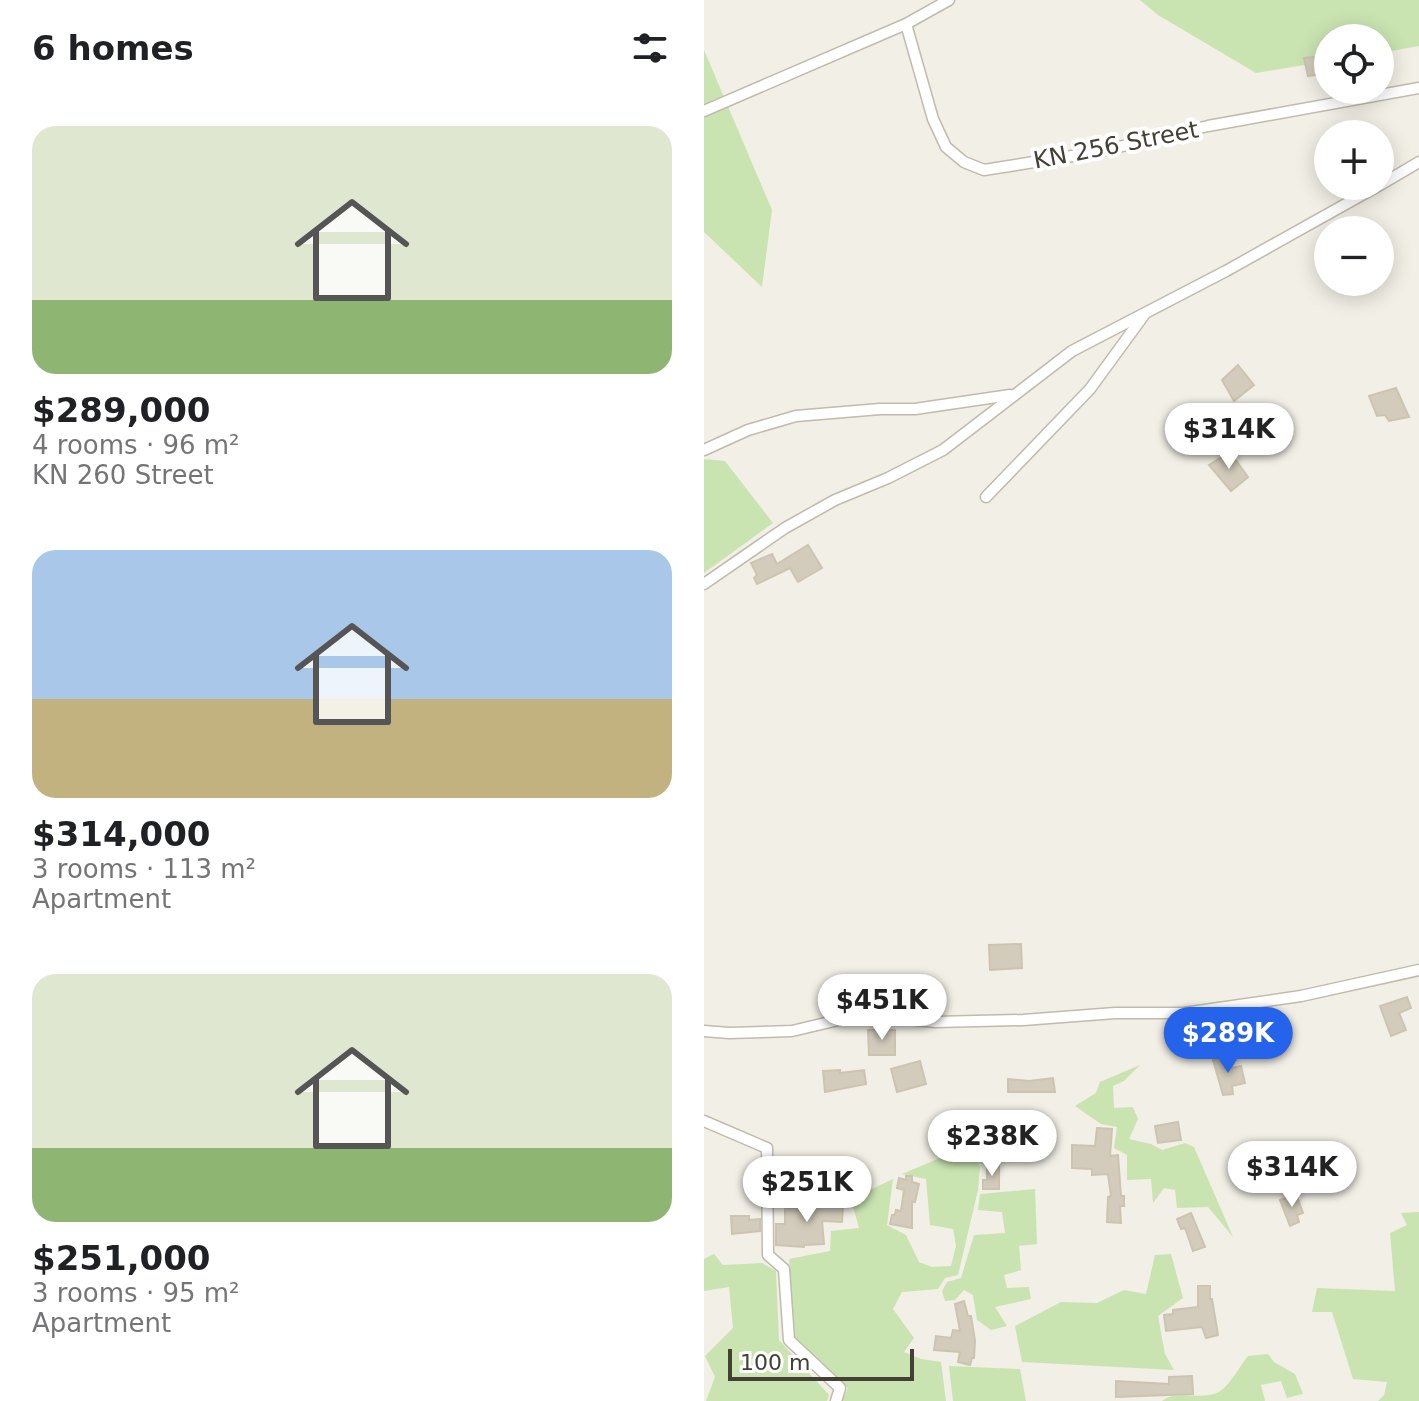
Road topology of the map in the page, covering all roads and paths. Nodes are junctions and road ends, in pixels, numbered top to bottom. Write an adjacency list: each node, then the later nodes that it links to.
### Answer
1 (949, 0): 2 (street)
2 (906, 24): 3 (street, KN 256 Street); 4 (street)
3 (1419, 88)
4 (704, 111)
5 (1419, 162): 6 (street)
6 (1394, 176)
7 (1352, 200): 8 (street)
8 (1147, 311): 9 (street); 11 (street)
9 (1014, 394): 10 (street); 12 (street)
10 (704, 450)
11 (986, 497)
12 (704, 584)
13 (1419, 970): 14 (street)
14 (704, 1031)
15 (704, 1121): 16 (street)
16 (836, 1401)

